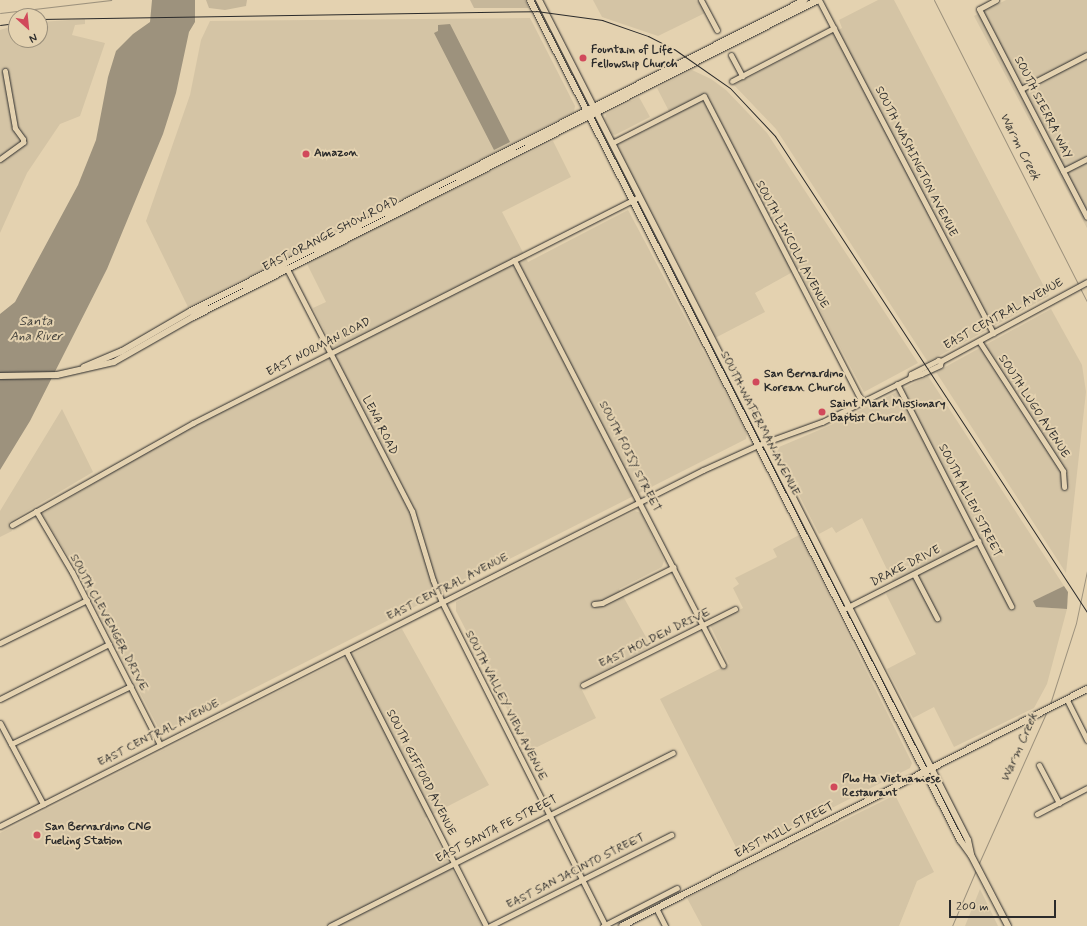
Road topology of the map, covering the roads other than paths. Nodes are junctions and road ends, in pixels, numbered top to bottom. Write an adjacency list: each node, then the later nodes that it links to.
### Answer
1 (530, 0): 16 (main road, SOUTH WATERMAN AVENUE)
2 (539, 0): 15 (main road, SOUTH WATERMAN AVENUE)
3 (701, 0): 8 (street)
4 (805, 0): 15 (main road)
5 (819, 0): 7 (street, SOUTH WASHINGTON AVENUE); 15 (main road)
6 (996, 0): 14 (street, SOUTH SIERRA WAY)
7 (834, 28): 12 (street); 27 (street, SOUTH WASHINGTON AVENUE)
8 (717, 30)
9 (731, 55): 12 (street)
10 (1087, 55): 14 (street)
11 (5, 71): 18 (street)
12 (742, 76): 13 (street)
13 (732, 81)
14 (1021, 89): 20 (street, SOUTH SIERRA WAY)
15 (595, 111): 16 (main road, EAST ORANGE SHOW ROAD); 17 (main road, SOUTH WATERMAN AVENUE)
16 (589, 114): 22 (main road, SOUTH WATERMAN AVENUE); 25 (main road, EAST ORANGE SHOW ROAD)
17 (612, 143): 21 (main road, SOUTH WATERMAN AVENUE); 32 (street, SOUTH LINCOLN AVENUE)
18 (0, 159)
19 (1087, 159): 20 (street)
20 (1063, 171): 23 (street, SOUTH SIERRA WAY)
21 (639, 197): 22 (street, EAST NORMAN ROAD); 33 (main road, SOUTH WATERMAN AVENUE)
22 (633, 200): 24 (street, EAST NORMAN ROAD); 34 (main road, SOUTH WATERMAN AVENUE)
23 (1087, 217)
24 (514, 260): 29 (street, EAST NORMAN ROAD); 36 (street, SOUTH FOISY STREET)
25 (286, 267): 29 (street, LENA ROAD); 30 (main road, EAST ORANGE SHOW ROAD)
26 (1087, 282): 27 (street, EAST CENTRAL AVENUE)
27 (993, 334): 28 (street, EAST CENTRAL AVENUE)
28 (979, 341): 31 (street, EAST CENTRAL AVENUE); 35 (street, SOUTH LUGO AVENUE)
29 (331, 353): 38 (street, EAST NORMAN ROAD); 45 (street, LENA ROAD)
30 (0, 376)
31 (897, 384): 32 (street, EAST CENTRAL AVENUE); 41 (street, SOUTH ALLEN STREET)
32 (862, 402): 33 (street, EAST CENTRAL AVENUE)
33 (765, 443): 34 (street, EAST CENTRAL AVENUE); 40 (main road, SOUTH WATERMAN AVENUE)
34 (758, 445): 36 (street, EAST CENTRAL AVENUE); 37 (main road, SOUTH WATERMAN AVENUE)
35 (1064, 487)
36 (639, 502): 42 (street, SOUTH FOISY STREET); 45 (street, EAST CENTRAL AVENUE)
37 (791, 510): 40 (main road); 50 (main road, SOUTH WATERMAN AVENUE)
38 (36, 511): 39 (street, EAST NORMAN ROAD); 44 (street, SOUTH CLEVENGER DRIVE)
39 (12, 525)
40 (812, 534): 47 (main road, SOUTH WATERMAN AVENUE)
41 (978, 541): 43 (street, DRAKE DRIVE); 48 (street, SOUTH ALLEN STREET)
42 (674, 567): 46 (street); 52 (street, SOUTH FOISY STREET)
43 (914, 574): 47 (street, DRAKE DRIVE); 51 (street)
44 (87, 600): 53 (street); 54 (street, SOUTH CLEVENGER DRIVE)
45 (442, 602): 55 (street, EAST CENTRAL AVENUE); 75 (street, SOUTH VALLEY VIEW AVENUE)
46 (594, 604)
47 (849, 606): 50 (street, DRAKE DRIVE); 68 (main road, SOUTH WATERMAN AVENUE)
48 (1011, 606)
49 (735, 609): 52 (street, EAST HOLDEN DRIVE)
50 (842, 610): 69 (main road, SOUTH WATERMAN AVENUE)
51 (937, 618)
52 (703, 626): 56 (street, SOUTH FOISY STREET); 57 (street, EAST HOLDEN DRIVE)
53 (0, 643)
54 (109, 644): 58 (street, SOUTH CLEVENGER DRIVE); 60 (street)
55 (346, 651): 65 (street, EAST CENTRAL AVENUE); 80 (street, SOUTH GIFFORD AVENUE)
56 (724, 664)
57 (583, 685)
58 (131, 686): 64 (street); 65 (street, SOUTH CLEVENGER DRIVE)
59 (1087, 689): 61 (main road, EAST MILL STREET)
60 (0, 699)
61 (1067, 700): 63 (street); 68 (main road, EAST MILL STREET)
62 (0, 723): 64 (street)
63 (1087, 740)
64 (11, 744): 72 (street)
65 (160, 745): 72 (street, EAST CENTRAL AVENUE)
66 (673, 753): 75 (street, EAST SANTA FE STREET)
67 (1040, 765): 71 (street)
68 (931, 769): 69 (main road, EAST MILL STREET); 78 (main road, SOUTH WATERMAN AVENUE)
69 (925, 772): 73 (main road, SOUTH WATERMAN AVENUE); 83 (main road, EAST MILL STREET)
70 (1087, 788): 71 (street)
71 (1059, 803): 74 (street)
72 (43, 804): 76 (street, EAST CENTRAL AVENUE)
73 (943, 807): 78 (main road); 79 (main road, SOUTH WATERMAN AVENUE)
74 (1037, 814)
75 (549, 816): 80 (street, EAST SANTA FE STREET); 81 (street, SOUTH VALLEY VIEW AVENUE)
76 (0, 826)
77 (671, 835): 81 (street, EAST SAN JACINTO STREET)
78 (968, 840): 79 (main road, SOUTH WATERMAN AVENUE)
79 (971, 855): 90 (main road, SOUTH WATERMAN AVENUE)
80 (454, 863): 84 (street, EAST SANTA FE STREET); 85 (street, SOUTH GIFFORD AVENUE)
81 (582, 880): 86 (street, EAST SAN JACINTO STREET); 87 (street, SOUTH VALLEY VIEW AVENUE)
82 (677, 888): 87 (street)
83 (656, 908): 88 (main road, EAST MILL STREET); 89 (street)
84 (330, 926)
85 (486, 926)
86 (490, 926)
87 (604, 926)
88 (622, 926)
89 (665, 926)
90 (1008, 926)

